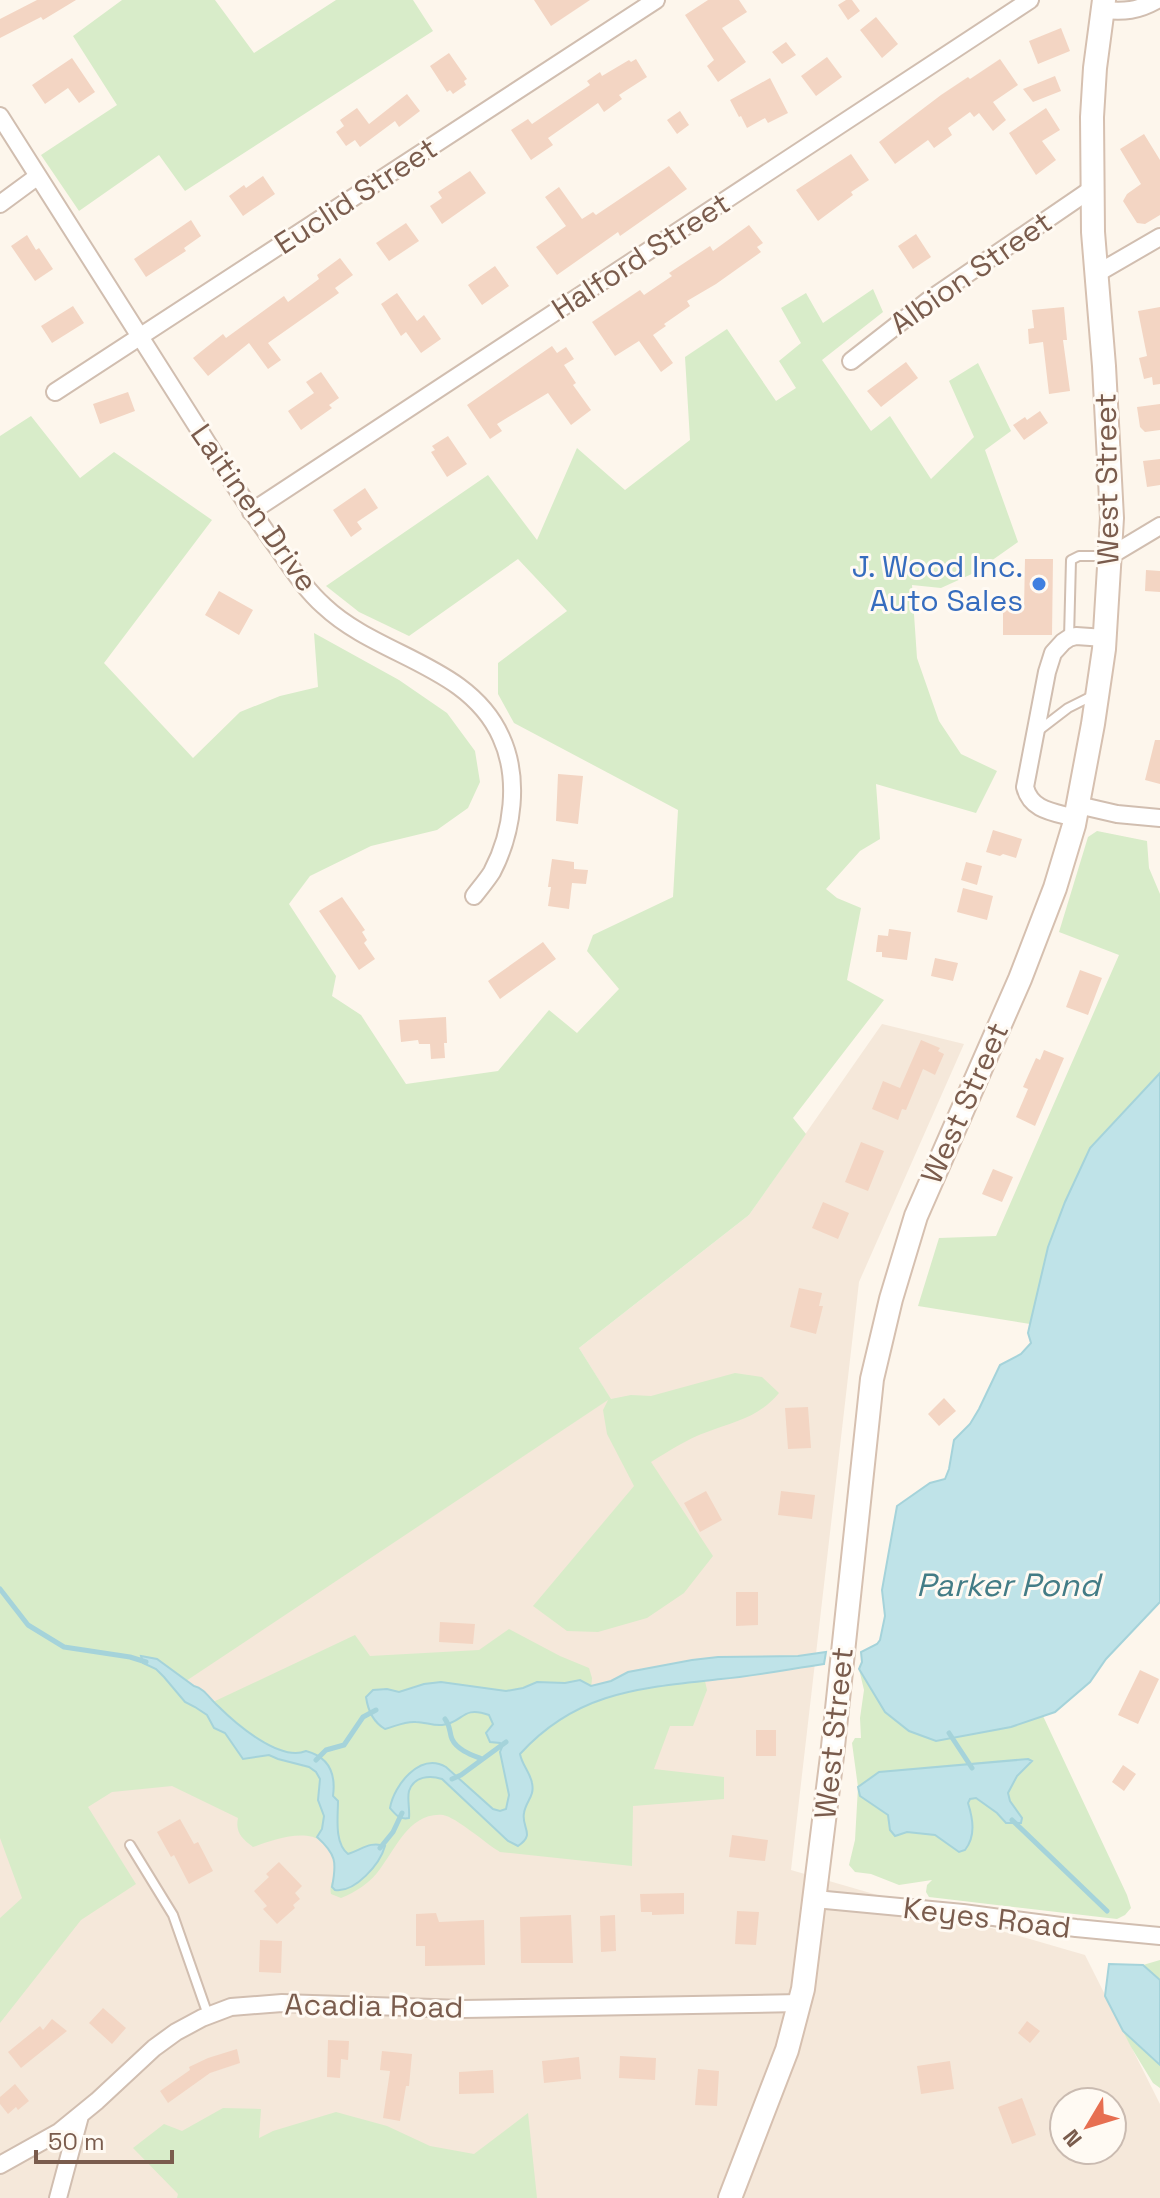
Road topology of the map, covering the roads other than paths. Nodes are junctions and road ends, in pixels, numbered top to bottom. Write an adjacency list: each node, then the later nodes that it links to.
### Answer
1 (656, 0): 11 (street, Euclid Street)
2 (1030, 0): 14 (street, Halford Street)
3 (1157, 0): 4 (street)
4 (1103, 5): 7 (main road, West Street)
5 (0, 116): 6 (street, Laitinen Drive)
6 (38, 176): 8 (street); 11 (street, Laitinen Drive)
7 (1093, 188): 10 (main road, West Street); 12 (street, Albion Street)
8 (0, 204)
9 (1160, 237): 10 (street)
10 (1096, 274): 16 (main road, West Street)
11 (140, 337): 13 (street, Euclid Street); 14 (street, Laitinen Drive)
12 (851, 361)
13 (55, 392)
14 (251, 512): 23 (street, Laitinen Drive)
15 (1160, 526): 16 (street)
16 (1110, 556): 17 (lane); 18 (main road, West Street)
17 (1069, 638): 18 (street); 20 (street)
18 (1105, 638): 19 (main road, West Street)
19 (1098, 693): 20 (lane); 21 (main road, West Street)
20 (1036, 732): 21 (street)
21 (1077, 812): 22 (street); 25 (main road, West Street)
22 (1160, 818)
23 (474, 896)
24 (130, 1845): 28 (lane)
25 (815, 1899): 26 (street, Keyes Road); 27 (main road, West Street)
26 (1160, 1936)
27 (800, 2003): 28 (street, Acadia Road); 32 (main road, West Street)
28 (208, 2015): 29 (street, Acadia Road)
29 (80, 2116): 30 (street, Acadia Road); 31 (street)
30 (0, 2165)
31 (58, 2198)
32 (730, 2198)

